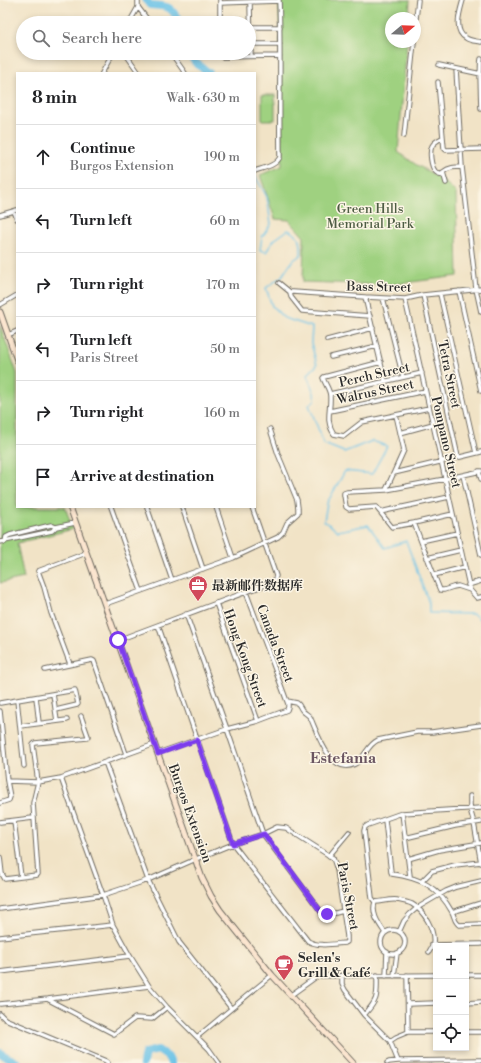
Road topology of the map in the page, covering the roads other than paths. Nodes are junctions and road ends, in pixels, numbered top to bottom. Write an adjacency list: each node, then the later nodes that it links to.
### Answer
1 (138, 0): 7 (street)
2 (418, 0): 8 (street)
3 (463, 0): 15 (street)
4 (279, 1): 6 (street); 14 (street)
5 (220, 2): 6 (street); 11 (street)
6 (250, 2): 12 (street)
7 (138, 7): 9 (street); 10 (street)
8 (417, 12)
9 (133, 16)
10 (145, 16)
11 (220, 16)
12 (250, 16)
13 (256, 27): 14 (street)
14 (280, 27): 17 (street)
15 (481, 42)
16 (256, 44): 17 (street)
17 (280, 44): 20 (street)
18 (413, 48): 34 (street)
19 (256, 56): 20 (street)
20 (280, 56): 39 (street)
21 (481, 59): 30 (street)
22 (109, 60): 27 (street)
23 (130, 60): 28 (street)
24 (176, 60): 29 (street)
25 (439, 65): 26 (street)
26 (456, 69): 30 (street); 37 (street)
27 (103, 72)
28 (138, 72)
29 (184, 72)
30 (481, 72): 32 (street)
31 (438, 82): 35 (street)
32 (481, 97): 33 (street)
33 (481, 109)
34 (404, 136)
35 (442, 138): 37 (street); 40 (street)
36 (481, 148): 37 (street)
37 (461, 150): 38 (street)
38 (462, 167): 40 (street); 46 (street)
39 (256, 171)
40 (443, 175): 41 (street)
41 (446, 183)
42 (16, 211): 43 (street)
43 (0, 215)
44 (278, 283): 48 (street)
45 (481, 288): 46 (street, Bass Street)
46 (476, 289): 47 (street, Bass Street); 57 (street)
47 (459, 291): 49 (street, Bass Street); 71 (street)
48 (290, 292): 52 (street, Bass Street); 58 (street)
49 (440, 294): 50 (street, Bass Street); 80 (street)
50 (423, 295): 54 (street, Bass Street); 81 (street, Tetra Street)
51 (16, 297): 55 (street)
52 (365, 298): 53 (street, Bass Street); 58 (street)
53 (383, 298): 54 (street, Bass Street); 68 (street)
54 (405, 298): 67 (street, Pompano Street)
55 (0, 305)
56 (0, 312): 61 (main road)
57 (481, 312)
58 (370, 316): 59 (street)
59 (372, 328): 62 (street); 63 (street)
60 (16, 331): 61 (street)
61 (8, 335): 64 (main road)
62 (327, 340)
63 (377, 346): 65 (street); 66 (street)
64 (16, 357)
65 (330, 357)
66 (381, 362): 69 (street); 72 (street)
67 (422, 373): 68 (street, Perch Street); 70 (street, Pompano Street)
68 (403, 377): 69 (street, Perch Street)
69 (385, 381): 72 (street, Perch Street)
70 (426, 391): 73 (street, Pompano Street); 74 (street, Walrus Street)
71 (481, 391)
72 (330, 394): 74 (street)
73 (429, 408): 75 (street); 76 (street, Pompano Street)
74 (330, 411): 75 (street)
75 (396, 415): 78 (street)
76 (433, 424): 78 (street); 82 (street, Pompano Street)
77 (270, 429): 103 (street)
78 (400, 433): 84 (street)
79 (481, 452): 80 (street)
80 (476, 453): 81 (street)
81 (458, 457): 82 (street)
82 (441, 462): 84 (street); 86 (street, Pompano Street)
83 (480, 471): 85 (street); 87 (street)
84 (394, 473): 88 (street)
85 (463, 475): 86 (street); 106 (street)
86 (445, 479): 88 (street); 89 (street, Pompano Street)
87 (481, 479)
88 (386, 490): 96 (street)
89 (449, 497): 96 (street); 97 (street, Pompano Street)
90 (70, 508): 98 (main road, Burgos Extension)
91 (111, 508): 116 (street)
92 (147, 508): 112 (street)
93 (182, 508): 110 (street)
94 (216, 508): 107 (street)
95 (252, 508): 103 (street)
96 (380, 512): 99 (street)
97 (453, 514): 99 (street); 100 (street, Pompano Street)
98 (75, 523): 102 (street); 105 (main road, Burgos Extension)
99 (414, 523): 101 (street)
100 (457, 533): 101 (street); 104 (street, Pompano Street)
101 (421, 541): 108 (street)
102 (0, 542)
103 (265, 543): 107 (street); 117 (street)
104 (461, 550): 108 (street); 109 (street, Pompano Street)
105 (86, 553): 120 (main road, Burgos Extension); 124 (street)
106 (481, 555)
107 (233, 558): 110 (street)
108 (427, 558): 111 (street)
109 (465, 567): 111 (street); 114 (street, Pompano Street)
110 (203, 569): 112 (street)
111 (434, 575): 115 (street)
112 (172, 580): 116 (street)
113 (481, 581): 114 (street)
114 (468, 585): 115 (street, Pompano Street)
115 (470, 590): 118 (street)
116 (141, 591): 120 (street)
117 (246, 592): 119 (street); 129 (street, Canada Street)
118 (481, 597)
119 (216, 603): 121 (street); 136 (street, Hong Kong Street)
120 (104, 604): 123 (main road, Burgos Extension)
121 (186, 614): 122 (street); 141 (street)
122 (158, 625): 123 (street); 142 (street)
123 (118, 640): 144 (main road, Burgos Extension)
124 (70, 664): 125 (street); 145 (street)
125 (45, 670)
126 (53, 694): 127 (street); 131 (street); 131 (street)
127 (36, 697): 128 (street); 138 (street)
128 (17, 700): 130 (street); 140 (street)
129 (287, 701): 136 (street); 139 (street)
130 (0, 703)
131 (56, 710): 135 (street)
132 (0, 712): 137 (street)
133 (81, 716): 151 (street)
134 (67, 720): 135 (street)
135 (57, 721): 138 (street)
136 (258, 721): 141 (street)
137 (0, 722): 143 (street)
138 (39, 723): 140 (street)
139 (481, 725)
140 (20, 726): 148 (street)
141 (227, 729): 142 (street); 164 (street)
142 (197, 740): 146 (street); 166 (street)
143 (2, 742): 150 (street)
144 (155, 744): 145 (street); 146 (main road, Burgos Extension)
145 (126, 754): 147 (street)
146 (158, 754): 170 (main road, Burgos Extension)
147 (105, 762): 149 (street); 175 (street)
148 (24, 766)
149 (62, 778): 151 (street); 179 (street)
150 (7, 781): 151 (street); 153 (street)
151 (38, 782): 157 (street)
152 (470, 796): 155 (street)
153 (0, 802)
154 (481, 808): 155 (street)
155 (470, 809): 156 (street); 162 (street)
156 (402, 813): 158 (street); 165 (street)
157 (33, 818): 159 (street); 174 (street)
158 (385, 820): 173 (street); 180 (street)
159 (14, 821): 160 (street); 174 (street)
160 (0, 822)
161 (481, 822): 162 (street)
162 (474, 823): 165 (street); 167 (street)
163 (349, 832): 168 (street)
164 (264, 834): 166 (street, Paris Street); 168 (street, Paris Street); 184 (street)
165 (405, 838): 171 (street)
166 (233, 844): 170 (street, Paris Street); 184 (street, Paris Street)
167 (479, 844): 171 (street); 172 (street)
168 (329, 856): 184 (street, Paris Street)
169 (0, 857): 174 (street)
170 (196, 859): 175 (street, Paris Street); 198 (main road, Burgos Extension)
171 (408, 859): 173 (street)
172 (481, 863): 176 (street)
173 (410, 876): 176 (street)
174 (21, 877)
175 (148, 880): 179 (street, Paris Street); 216 (street)
176 (422, 881): 178 (street)
177 (481, 881): 178 (street)
178 (440, 894): 182 (street); 185 (street)
179 (103, 895): 183 (street, Paris Street); 187 (street)
180 (375, 902): 182 (street); 189 (street)
181 (481, 904): 185 (street)
182 (416, 908): 188 (street); 192 (street)
183 (0, 909)
184 (343, 911)
185 (452, 912): 186 (street)
186 (481, 924)
187 (113, 925): 190 (street); 196 (street)
188 (399, 932): 189 (street); 195 (street)
189 (385, 933): 193 (street)
190 (0, 937)
191 (481, 944): 192 (street)
192 (432, 945): 194 (street)
193 (387, 952): 195 (street); 204 (street)
194 (429, 952)
195 (397, 953): 205 (street)
196 (130, 956): 197 (street); 207 (street)
197 (0, 972)
198 (272, 975): 208 (main road, Burgos Extension); 216 (street)
199 (342, 975): 200 (street); 208 (street); 218 (street)
200 (377, 975): 204 (street); 218 (street)
201 (433, 975): 206 (street)
202 (469, 975): 203 (street)
203 (481, 975)
204 (386, 976): 205 (street)
205 (394, 976): 206 (street)
206 (407, 976): 214 (street)
207 (149, 986): 209 (street); 215 (street)
208 (291, 995): 229 (main road, Burgos Extension)
209 (48, 999): 213 (street); 215 (street)
210 (469, 1002): 211 (street)
211 (481, 1002)
212 (433, 1003): 214 (street)
213 (0, 1004)
214 (408, 1004): 219 (street)
215 (167, 1008): 223 (street)
216 (231, 1008): 223 (street)
217 (0, 1014): 227 (street)
218 (364, 1015): 224 (street)
219 (408, 1032): 220 (street); 224 (street)
220 (433, 1032)
221 (469, 1032): 222 (street)
222 (481, 1032)
223 (197, 1037): 228 (street)
224 (390, 1041): 226 (street)
225 (481, 1060): 226 (street)
226 (398, 1061): 230 (street)
227 (108, 1063)
228 (219, 1063)
229 (353, 1063)
230 (387, 1063)

